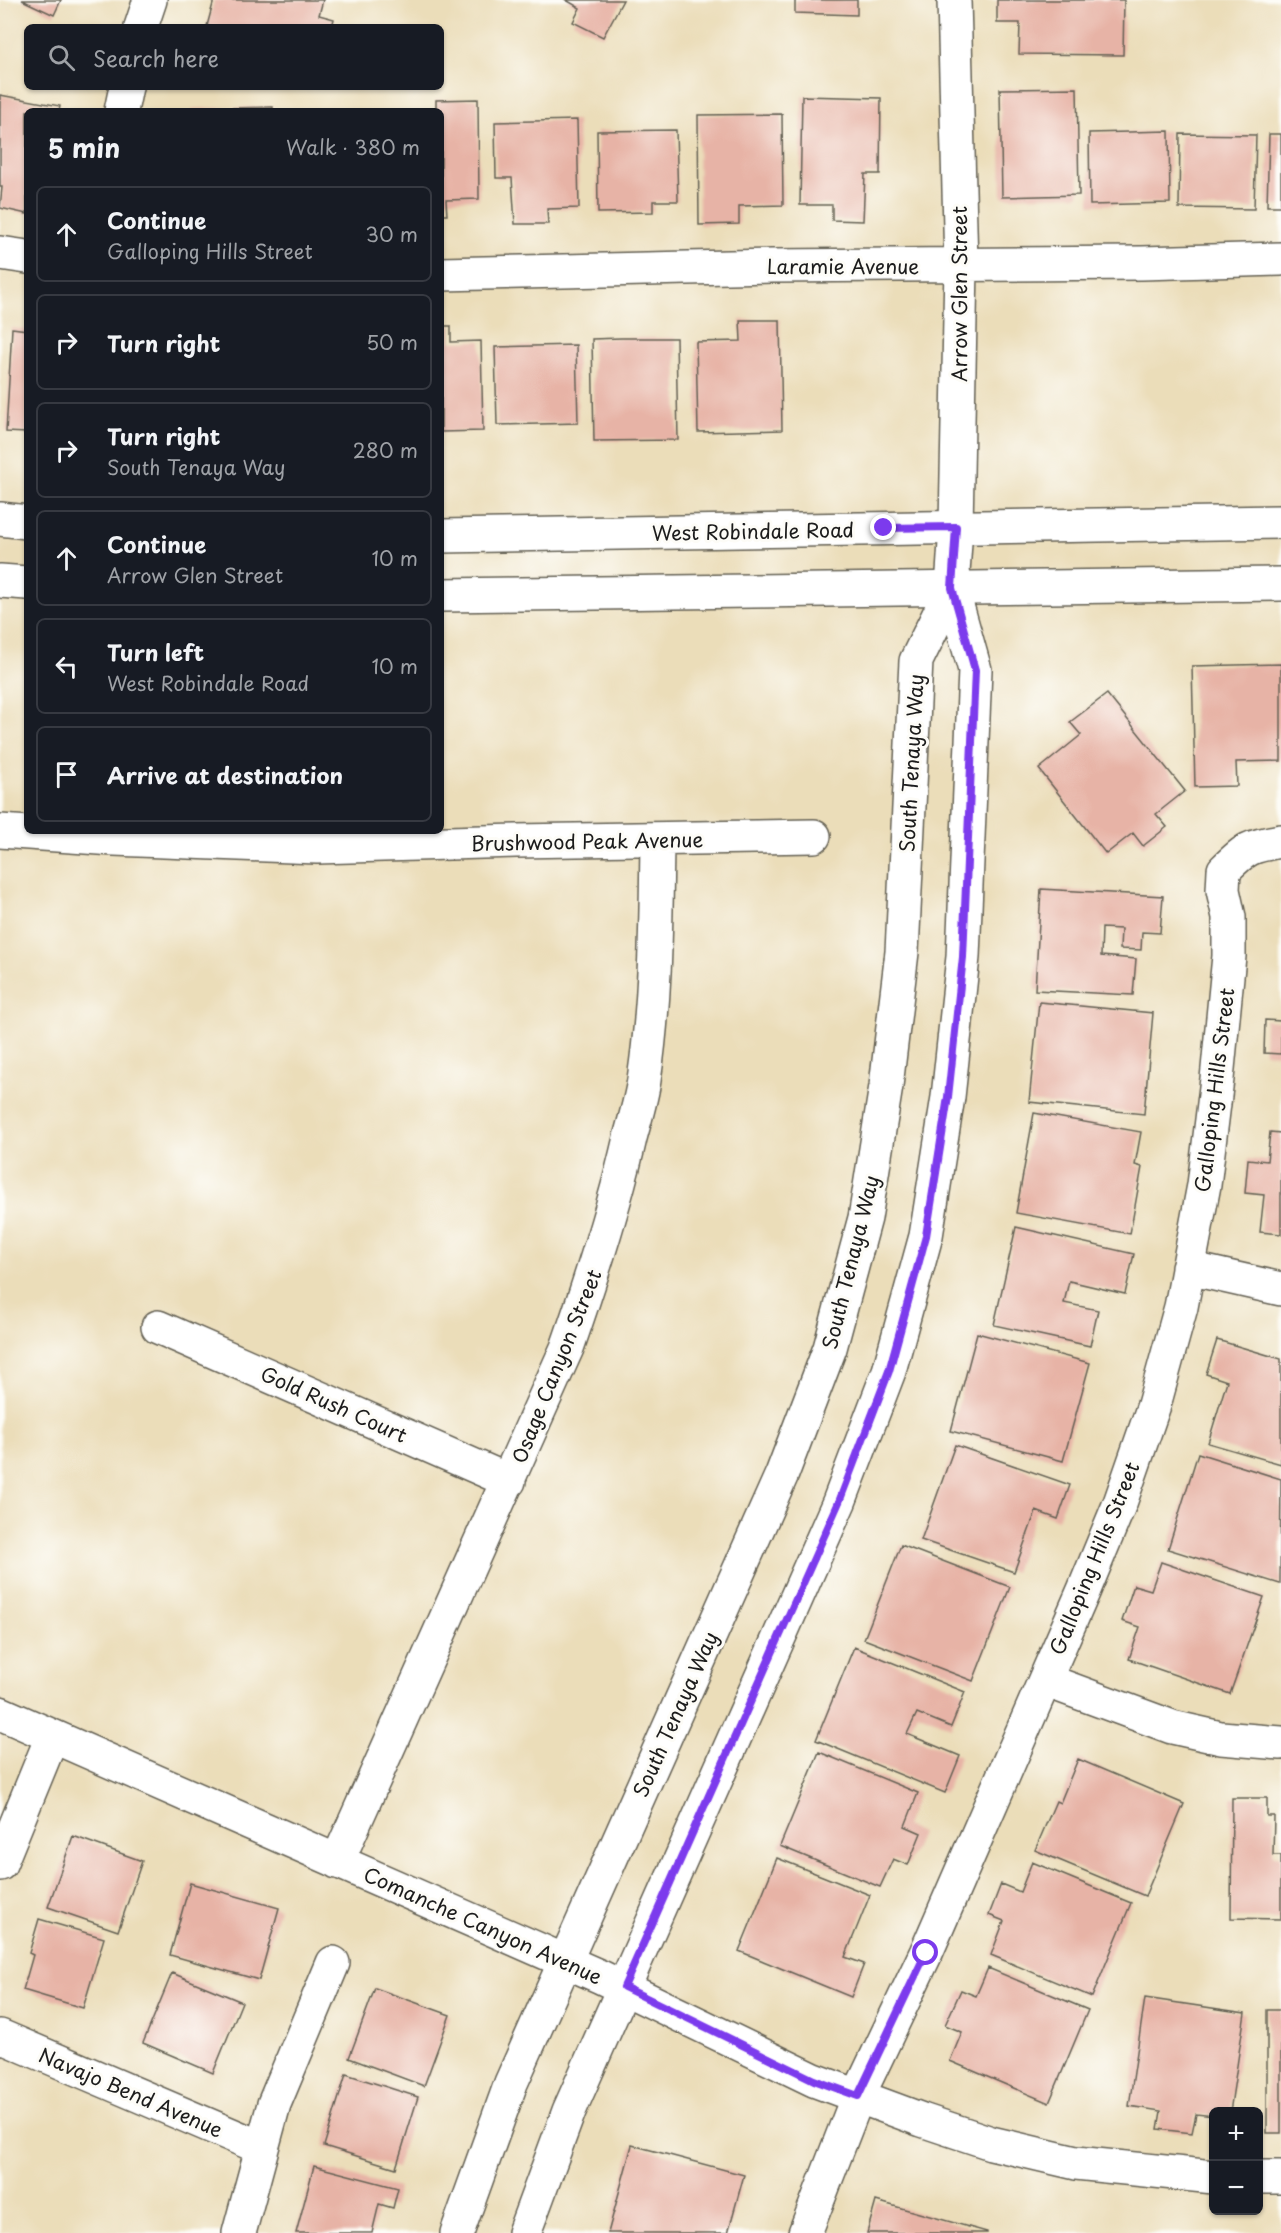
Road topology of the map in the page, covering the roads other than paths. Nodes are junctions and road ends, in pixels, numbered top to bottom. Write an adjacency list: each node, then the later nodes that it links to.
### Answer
1 (150, 0): 3 (street)
2 (954, 0): 9 (street, Arrow Glen Street)
3 (142, 24)
4 (125, 90): 5 (street)
5 (122, 108)
6 (0, 253): 7 (street)
7 (24, 257)
8 (1281, 260): 9 (street, Laramie Avenue)
9 (961, 265): 10 (street, Laramie Avenue); 14 (street, Arrow Glen Street)
10 (444, 274)
11 (0, 519): 12 (street)
12 (24, 522)
13 (1281, 522): 14 (street, West Robindale Road)
14 (956, 527): 15 (street, West Robindale Road); 19 (street, Arrow Glen Street)
15 (444, 536)
16 (0, 581): 17 (street)
17 (24, 584)
18 (1281, 584): 19 (street)
19 (952, 588): 20 (street); 37 (street, South Tenaya Way); 39 (street)
20 (444, 595)
21 (0, 831): 22 (street, Brushwood Peak Avenue)
22 (24, 832)
23 (49, 834): 25 (street, Brushwood Peak Avenue)
24 (814, 836): 25 (street, Brushwood Peak Avenue)
25 (657, 839): 30 (street, Osage Canyon Street)
26 (1281, 841): 27 (street, Galloping Hills Street)
27 (1188, 1268): 28 (street); 31 (street, Galloping Hills Street)
28 (1281, 1288)
29 (158, 1327): 30 (street, Gold Rush Court)
30 (509, 1481): 35 (street, Osage Canyon Street)
31 (1045, 1680): 34 (street); 41 (street, Galloping Hills Street)
32 (0, 1713): 33 (street, Comanche Canyon Avenue)
33 (52, 1737): 35 (street, Comanche Canyon Avenue); 36 (street)
34 (1281, 1743)
35 (337, 1862): 37 (street, Comanche Canyon Avenue)
36 (0, 1864)
37 (566, 1961): 39 (street, Comanche Canyon Avenue); 47 (street, South Tenaya Way)
38 (333, 1963): 42 (street)
39 (624, 1987): 41 (street, Comanche Canyon Avenue); 48 (street)
40 (0, 2036): 42 (street, Navajo Bend Avenue)
41 (858, 2096): 43 (street, Comanche Canyon Avenue); 49 (street, Galloping Hills Street)
42 (262, 2148): 46 (street)
43 (1209, 2176)
44 (1263, 2177): 45 (street)
45 (1281, 2177)
46 (239, 2233)
47 (457, 2233)
48 (524, 2233)
49 (805, 2233)

